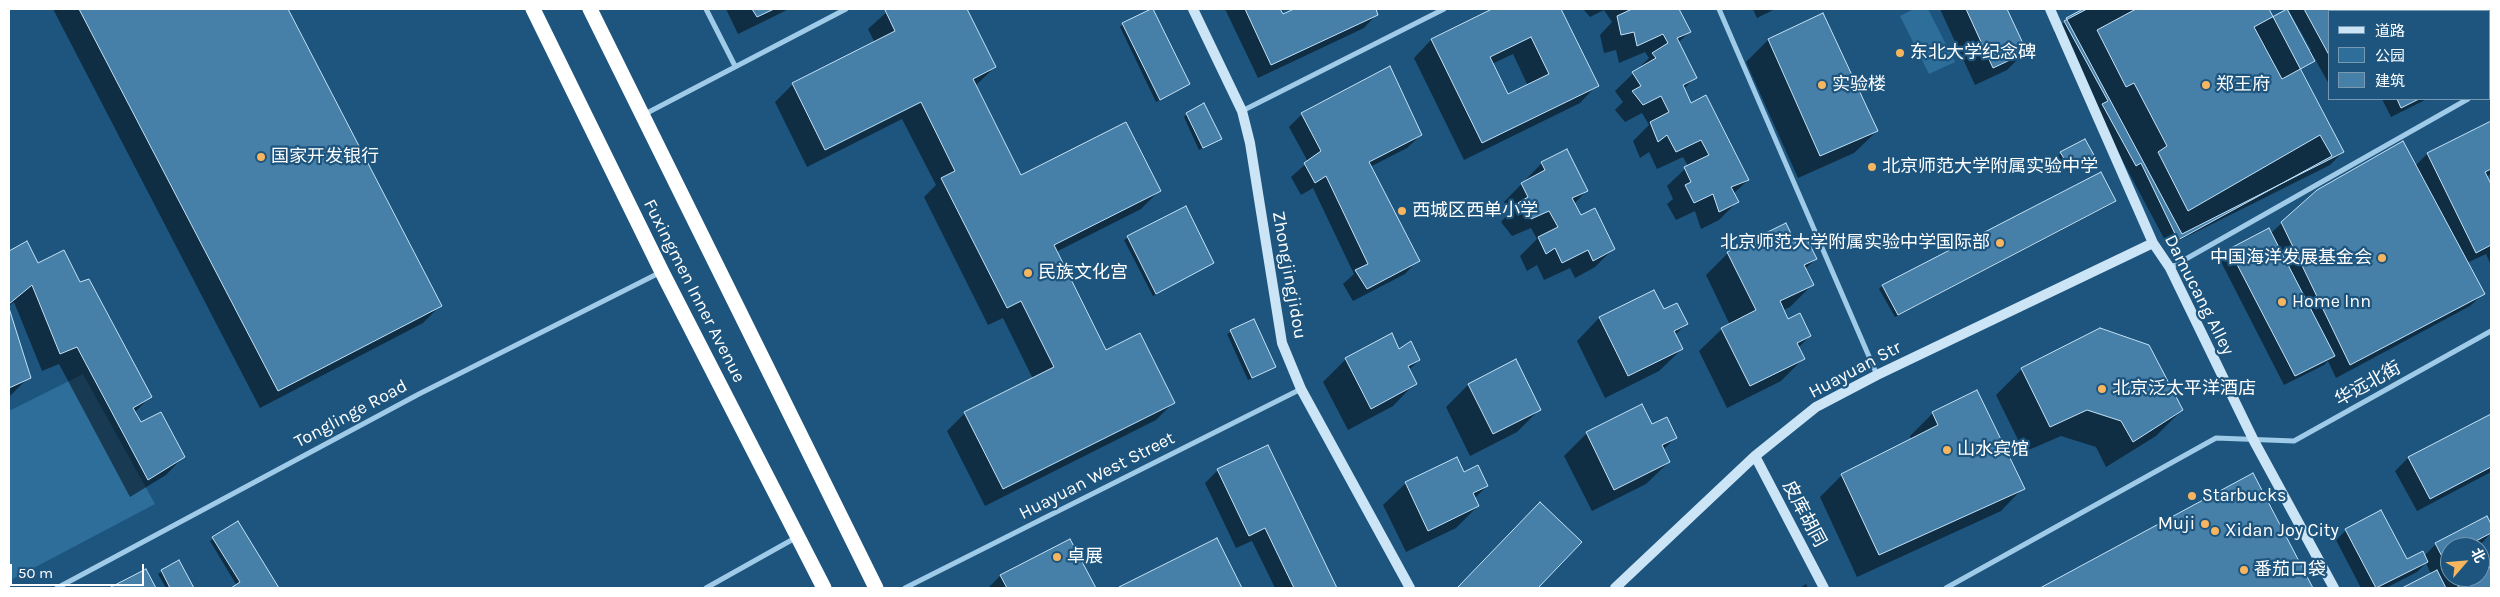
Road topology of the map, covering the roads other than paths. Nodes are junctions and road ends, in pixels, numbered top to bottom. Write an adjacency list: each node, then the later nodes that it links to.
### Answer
1 (533, 9): 15 (highway, Fuxingmen Inner Avenue)
2 (590, 9): 12 (highway, Fuxingmen Inner Avenue)
3 (706, 9): 9 (street)
4 (846, 9): 9 (street)
5 (1193, 9): 11 (street, Zhongjingjidou)
6 (1444, 9): 11 (street)
7 (1719, 9): 17 (street)
8 (2050, 9): 13 (street, Damucang Alley)
9 (735, 66): 12 (street)
10 (2466, 100): 14 (street)
11 (1242, 111): 18 (street, Zhongjingjidou)
12 (643, 115): 25 (highway, Fuxingmen Inner Avenue)
13 (2153, 243): 14 (street, Damucang Alley); 17 (street, Huayuan Str)
14 (2170, 268): 19 (street, Damucang Alley)
15 (662, 272): 21 (highway, Fuxingmen Inner Avenue); 22 (street, Tonglinge Road)
16 (2491, 331): 19 (street, 华远北街)
17 (1877, 375): 20 (street, Huayuan Str)
18 (1301, 389): 26 (street, Huayuan West Street); 27 (street, Zhongjingjidou)
19 (2254, 441): 30 (street, 华远北街); 31 (street, Damucang Alley)
20 (1755, 456): 28 (street, Huayuan Str); 29 (street, 皮库胡同)
21 (798, 537): 23 (street); 24 (highway, Fuxingmen Inner Avenue)
22 (57, 588)
23 (706, 588)
24 (824, 588)
25 (876, 588)
26 (905, 588)
27 (1410, 588)
28 (1615, 588)
29 (1824, 588)
30 (1946, 588)
31 (2334, 588)

